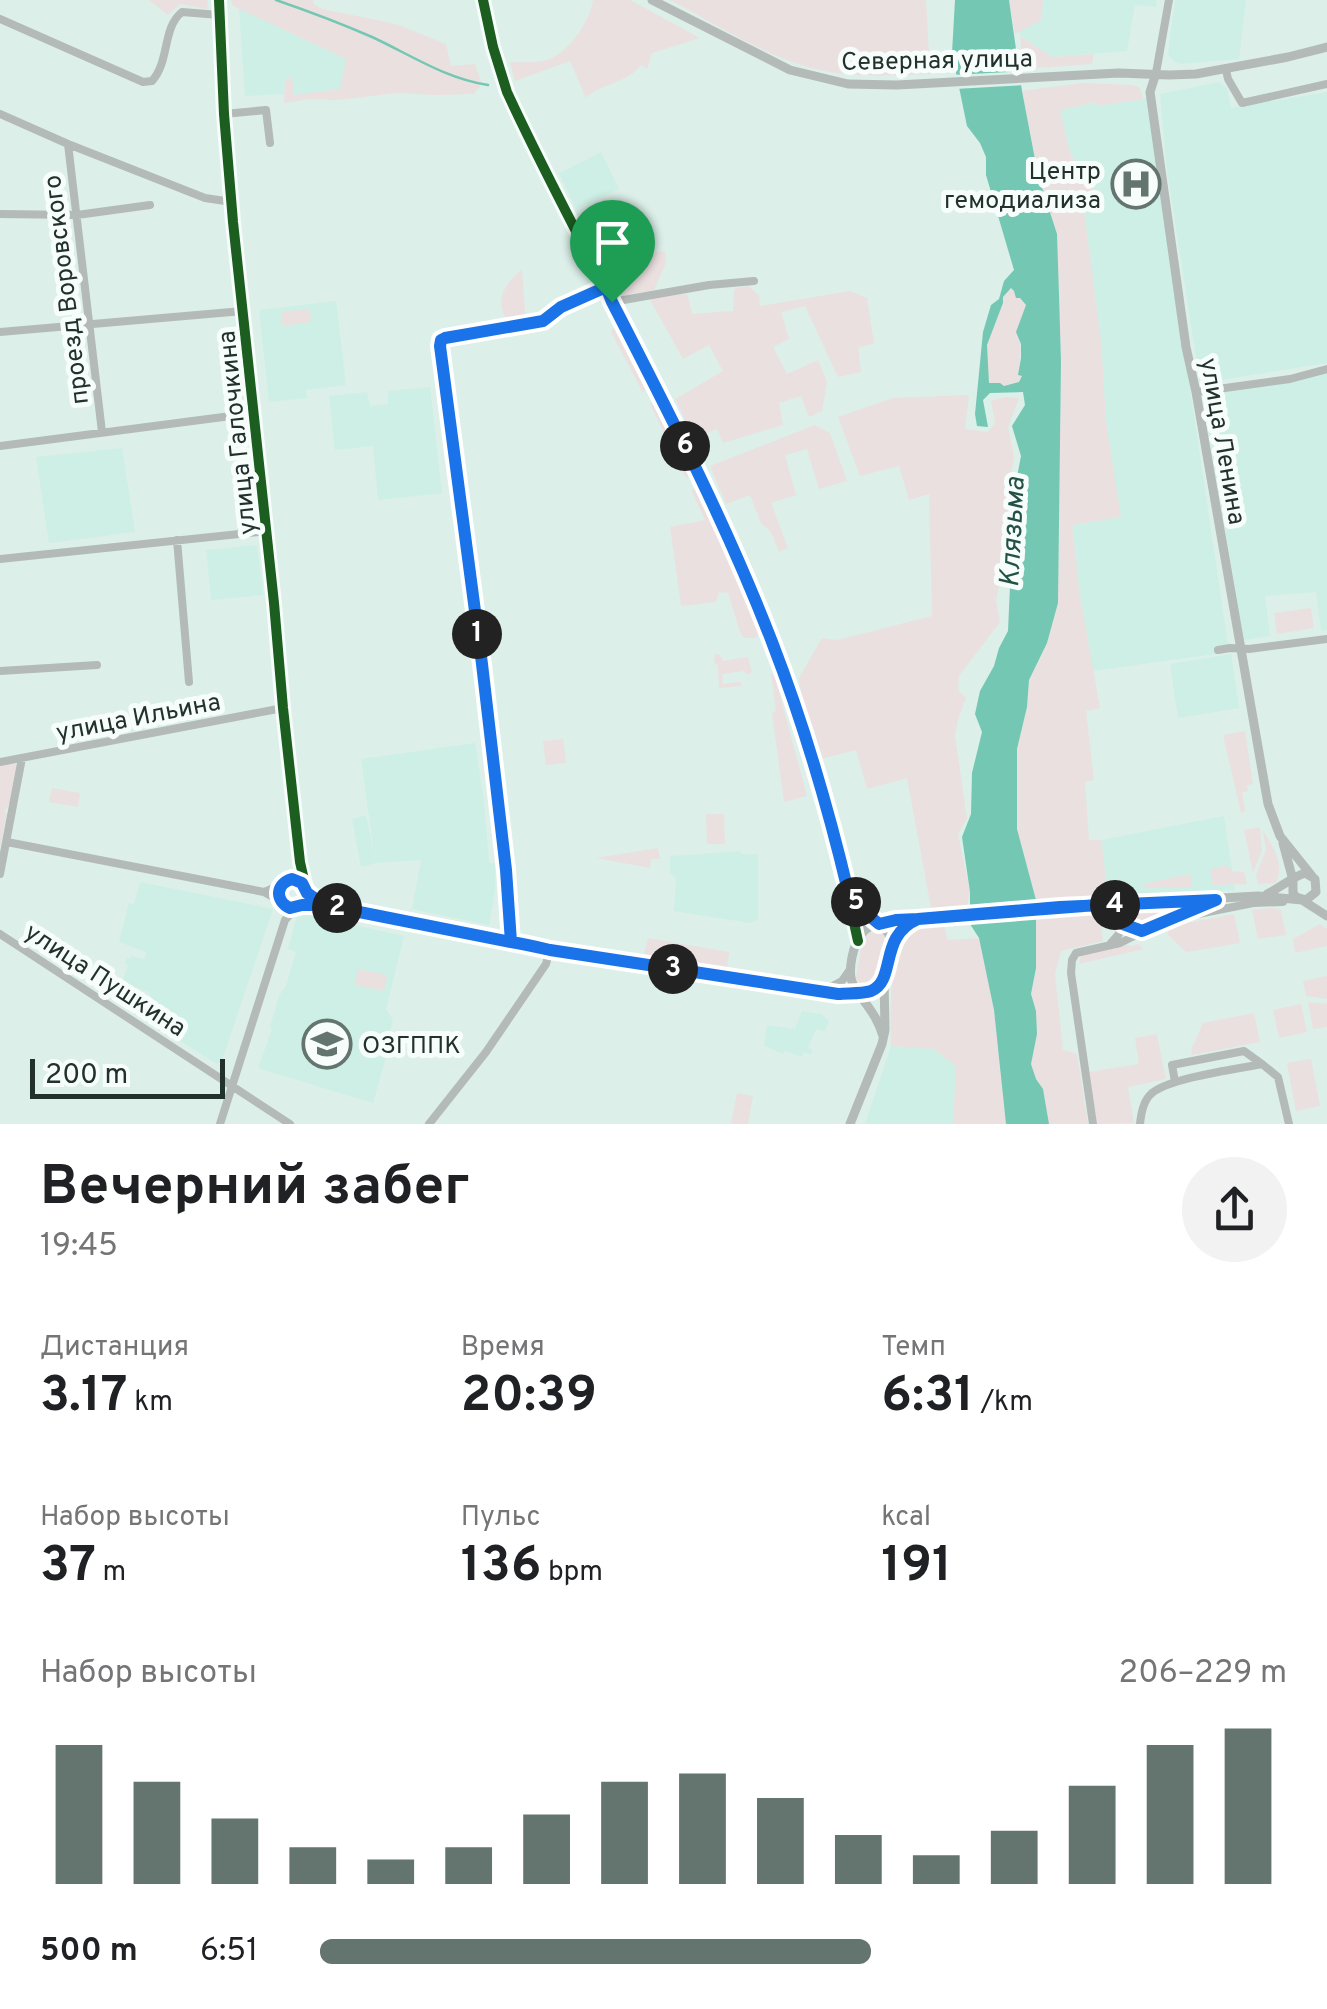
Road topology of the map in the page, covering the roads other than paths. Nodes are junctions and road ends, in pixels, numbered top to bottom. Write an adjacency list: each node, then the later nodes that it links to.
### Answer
1 (219, 0): 5 (street, улица Галочкина)
2 (483, 0): 20 (street)
3 (652, 0): 9 (main road, Северная улица)
4 (1169, 0): 9 (street, улица Ленина)
5 (219, 15): 6 (street); 12 (street, улица Галочкина)
6 (0, 19)
7 (1327, 47): 8 (main road, Северная улица)
8 (1226, 70): 9 (main road, Северная улица); 10 (street)
9 (1156, 73): 26 (main road, улица Ленина)
10 (1327, 84)
11 (0, 114): 14 (street)
12 (224, 114): 13 (street); 15 (street, улица Галочкина)
13 (270, 142)
14 (68, 144): 15 (street); 18 (street, проезд Воровского)
15 (232, 202): 22 (street, улица Галочкина)
16 (150, 205): 18 (street)
17 (0, 214): 18 (street)
18 (77, 215): 23 (street, проезд Воровского)
19 (754, 282): 21 (street)
20 (606, 287): 21 (street); 71 (street)
21 (612, 302): 50 (street)
22 (243, 311): 23 (street); 27 (street, улица Галочкина)
23 (88, 323): 24 (street); 28 (street, проезд Воровского)
24 (0, 332)
25 (1327, 369): 26 (street)
26 (1196, 392): 35 (main road, улица Ленина)
27 (254, 413): 28 (street); 30 (street, улица Галочкина)
28 (102, 432): 29 (street)
29 (0, 446)
30 (267, 531): 31 (street); 39 (street, улица Галочкина)
31 (177, 540): 32 (street); 38 (street)
32 (0, 560)
33 (1327, 639): 35 (street)
34 (1218, 650): 35 (street)
35 (1240, 650): 42 (main road, улица Ленина)
36 (98, 664): 37 (street)
37 (0, 671)
38 (189, 682)
39 (283, 708): 40 (street, улица Ильина); 44 (street, улица Галочкина)
40 (22, 758): 41 (street, улица Ильина); 43 (street)
41 (0, 762)
42 (1280, 836): 46 (main road); 47 (main road, улица Ленина)
43 (6, 842): 45 (street); 51 (street)
44 (300, 862): 48 (street); 49 (street, улица Галочкина)
45 (0, 874)
46 (1293, 880): 47 (main road); 53 (main road); 55 (main road)
47 (1314, 880): 52 (main road, улица Ленина); 55 (main road)
48 (283, 884): 49 (street); 51 (street); 56 (street)
49 (306, 890): 57 (street); 60 (street)
50 (848, 891): 67 (street); 70 (street)
51 (264, 892): 56 (street)
52 (1327, 898)
53 (1259, 899): 54 (main road); 55 (main road); 61 (street); 63 (street)
54 (1216, 900): 59 (main road); 63 (street)
55 (1302, 900): 61 (main road)
56 (281, 902): 60 (street); 65 (street)
57 (324, 905): 60 (street); 71 (street)
58 (1097, 905): 59 (main road); 64 (main road); 66 (street)
59 (1124, 905): 66 (street)
60 (299, 906): 65 (street)
61 (1314, 907): 62 (main road)
62 (1327, 912)
63 (1171, 918): 68 (street)
64 (918, 919): 67 (main road); 72 (main road)
65 (285, 920): 82 (street)
66 (1121, 921): 68 (street); 73 (street)
67 (879, 924): 70 (main road); 72 (main road)
68 (1142, 931): 73 (street)
69 (0, 934): 82 (street, улица Пушкина)
70 (858, 941): 75 (main road)
71 (511, 942): 74 (street)
72 (892, 944): 76 (main road)
73 (1105, 946): 87 (street)
74 (550, 950): 77 (street); 85 (street)
75 (851, 968): 77 (street); 78 (main road)
76 (884, 978): 78 (main road); 79 (main road)
77 (822, 991): 78 (street)
78 (860, 992): 79 (main road)
79 (883, 1036): 86 (main road)
80 (1262, 1064): 81 (street); 81 (street); 89 (street)
81 (1175, 1082): 88 (street)
82 (232, 1085): 83 (street); 84 (street, улица Пушкина)
83 (220, 1124)
84 (290, 1124)
85 (430, 1124)
86 (850, 1124)
87 (1094, 1124)
88 (1140, 1124)
89 (1288, 1124)

